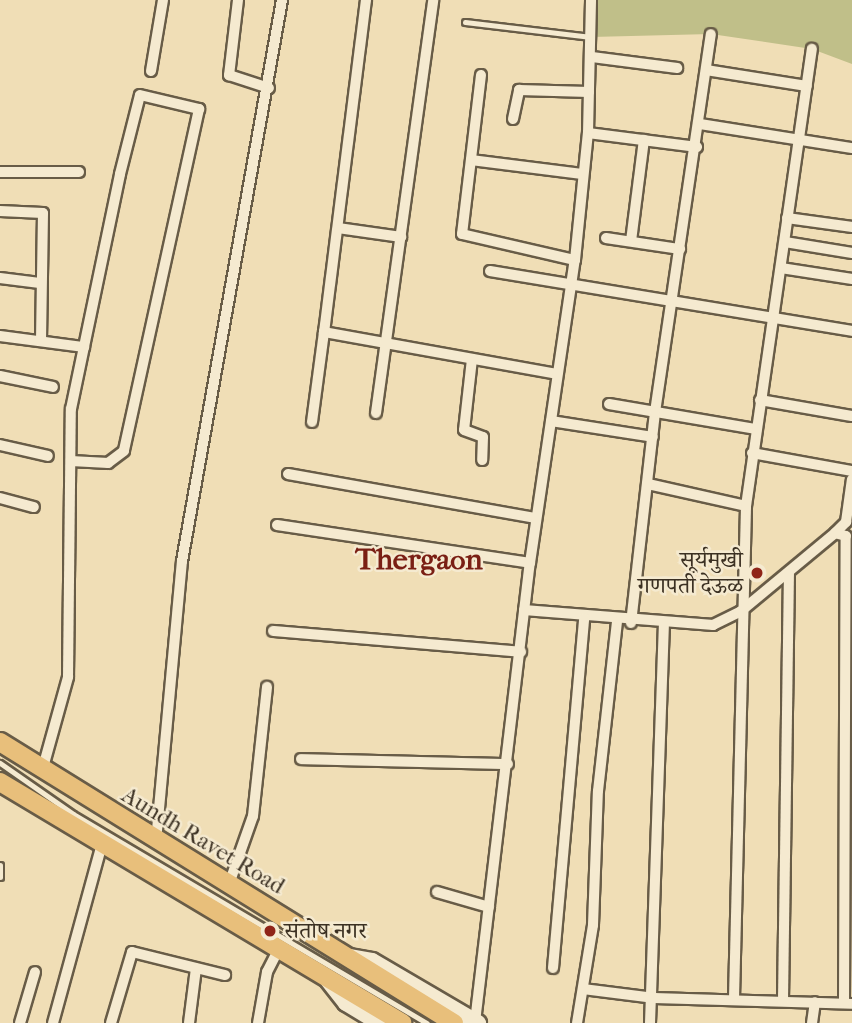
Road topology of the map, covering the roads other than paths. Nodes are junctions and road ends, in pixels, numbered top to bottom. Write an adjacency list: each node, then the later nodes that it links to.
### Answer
1 (163, 0): 14 (street)
2 (238, 0): 17 (street)
3 (282, 0): 17 (street)
4 (366, 0): 33 (street)
5 (433, 0): 34 (street)
6 (591, 0): 9 (street)
7 (465, 22): 9 (lane)
8 (711, 34): 13 (street)
9 (592, 37): 11 (street)
10 (812, 49): 16 (street)
11 (592, 57): 12 (street); 18 (street)
12 (677, 68)
13 (706, 69): 16 (street); 20 (street)
14 (151, 71)
15 (481, 75): 26 (street)
16 (807, 86): 23 (street)
17 (269, 88): 102 (street)
18 (589, 92): 19 (street); 21 (street)
19 (513, 119)
20 (700, 124): 23 (street); 24 (street)
21 (588, 133): 22 (street); 29 (street)
22 (645, 140): 24 (street); 36 (street)
23 (800, 140): 25 (street); 31 (street)
24 (697, 146): 38 (street)
25 (852, 148)
26 (471, 160): 29 (street); 40 (street)
27 (0, 172): 28 (street)
28 (79, 172)
29 (582, 174): 40 (street)
30 (0, 211): 45 (street)
31 (787, 218): 32 (street); 37 (street)
32 (852, 227)
33 (338, 228): 34 (street); 50 (street)
34 (401, 237): 53 (street)
35 (606, 238): 36 (street)
36 (631, 241): 38 (street)
37 (785, 242): 39 (street); 41 (street)
38 (680, 249): 47 (street)
39 (852, 253)
40 (575, 260): 46 (street)
41 (781, 268): 44 (street); 48 (street)
42 (490, 271): 46 (street)
43 (0, 278): 45 (street)
44 (852, 279)
45 (40, 283): 52 (street)
46 (571, 287): 47 (street); 56 (street)
47 (672, 304): 48 (street); 61 (street)
48 (772, 320): 49 (street); 59 (street)
49 (852, 331)
50 (324, 332): 53 (street); 65 (street)
51 (0, 335): 52 (street)
52 (41, 341): 54 (street)
53 (390, 342): 55 (street); 62 (street)
54 (84, 346): 72 (street); 72 (street)
55 (472, 359): 56 (street); 71 (street)
56 (557, 374): 64 (street)
57 (0, 376): 58 (street)
58 (53, 387)
59 (760, 400): 63 (street); 66 (street)
60 (609, 404): 61 (street)
61 (655, 412): 66 (street); 67 (street)
62 (376, 413)
63 (852, 416)
64 (551, 421): 67 (street); 80 (street)
65 (312, 422)
66 (755, 429): 69 (street)
67 (653, 437): 76 (street)
68 (0, 445): 70 (street)
69 (752, 453): 73 (street); 78 (street)
70 (48, 456)
71 (482, 460)
72 (71, 461): 100 (street)
73 (852, 471)
74 (288, 474): 80 (street)
75 (852, 479): 82 (street)
76 (649, 484): 78 (street); 89 (street)
77 (0, 498): 79 (street)
78 (746, 506): 86 (street)
79 (34, 507)
80 (536, 518): 83 (street)
81 (277, 525): 83 (street)
82 (835, 533): 84 (street); 90 (street)
83 (530, 563): 85 (street)
84 (789, 572): 86 (street); 119 (street)
85 (524, 610): 87 (street); 93 (street)
86 (740, 612): 91 (street); 118 (street)
87 (584, 618): 88 (street); 112 (street)
88 (617, 622): 89 (street); 116 (street)
89 (631, 623): 91 (street)
90 (848, 623): 95 (street)
91 (664, 626): 117 (street)
92 (273, 631): 93 (street)
93 (521, 652): 99 (street)
94 (267, 687): 106 (street)
95 (848, 706): 121 (street)
96 (0, 742): 100 (main road, Aundh Ravet Road)
97 (302, 759): 99 (street)
98 (0, 763): 130 (lane)
99 (508, 764): 108 (street)
100 (42, 771): 102 (main road, Aundh Ravet Road)
101 (0, 782): 103 (main road)
102 (156, 841): 106 (main road, Aundh Ravet Road)
103 (102, 844): 109 (main road); 124 (street)
104 (0, 865): 105 (lane)
105 (0, 877)
106 (229, 884): 110 (main road, Aundh Ravet Road)
107 (437, 892): 108 (street)
108 (489, 907): 122 (street)
109 (278, 950): 115 (main road); 127 (street)
110 (344, 956): 122 (street); 131 (main road, Aundh Ravet Road)
111 (196, 968): 114 (street); 125 (street); 126 (street)
112 (553, 968)
113 (35, 972): 123 (street)
114 (225, 975)
115 (327, 978): 128 (street); 129 (main road)
116 (583, 989): 117 (street); 132 (street)
117 (654, 998): 118 (street); 133 (street)
118 (734, 998): 119 (street)
119 (783, 1000): 120 (street)
120 (814, 1002): 121 (street); 134 (street)
121 (848, 1003)
122 (477, 1022)
123 (20, 1023)
124 (52, 1023)
125 (111, 1023)
126 (190, 1023)
127 (258, 1023)
128 (379, 1023)
129 (402, 1023)
130 (427, 1023)
131 (454, 1023)
132 (577, 1023)
133 (650, 1023)
134 (812, 1023)

